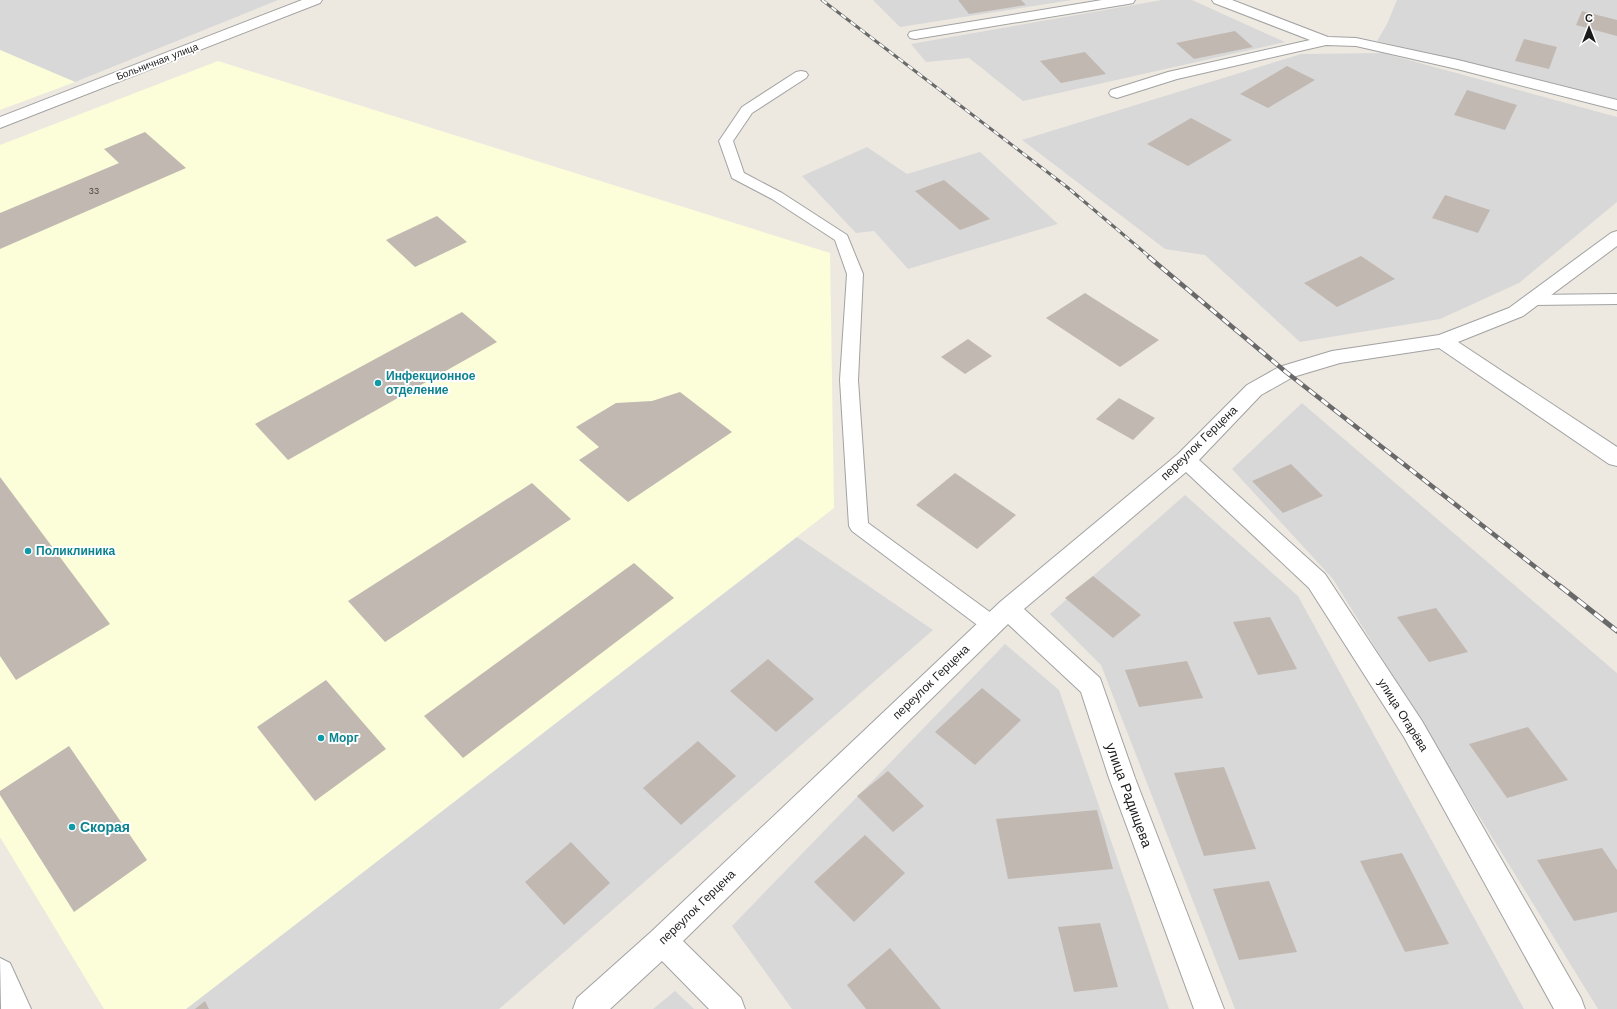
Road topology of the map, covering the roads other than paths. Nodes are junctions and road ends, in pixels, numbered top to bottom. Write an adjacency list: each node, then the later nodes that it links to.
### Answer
1 (314, 0): 9 (street, Больничная улица)
2 (1128, 0): 4 (street)
3 (1219, 0): 5 (street)
4 (915, 35)
5 (1326, 41): 7 (street); 8 (street)
6 (801, 75): 16 (lane)
7 (1117, 94)
8 (1617, 105)
9 (0, 123)
10 (1617, 237): 12 (street, переулок Герцена)
11 (1617, 299): 12 (lane)
12 (1532, 300): 13 (street, переулок Герцена)
13 (1442, 341): 14 (street); 15 (street, переулок Герцена)
14 (1617, 458)
15 (1186, 460): 16 (street, переулок Герцена); 23 (street, улица Огарёва)
16 (1000, 616): 17 (street, переулок Герцена); 22 (street, улица Радищева)
17 (662, 941): 20 (street, переулок Герцена); 21 (street)
18 (0, 973): 19 (street)
19 (16, 1009)
20 (588, 1009)
21 (730, 1009)
22 (1208, 1009)
23 (1570, 1009)

